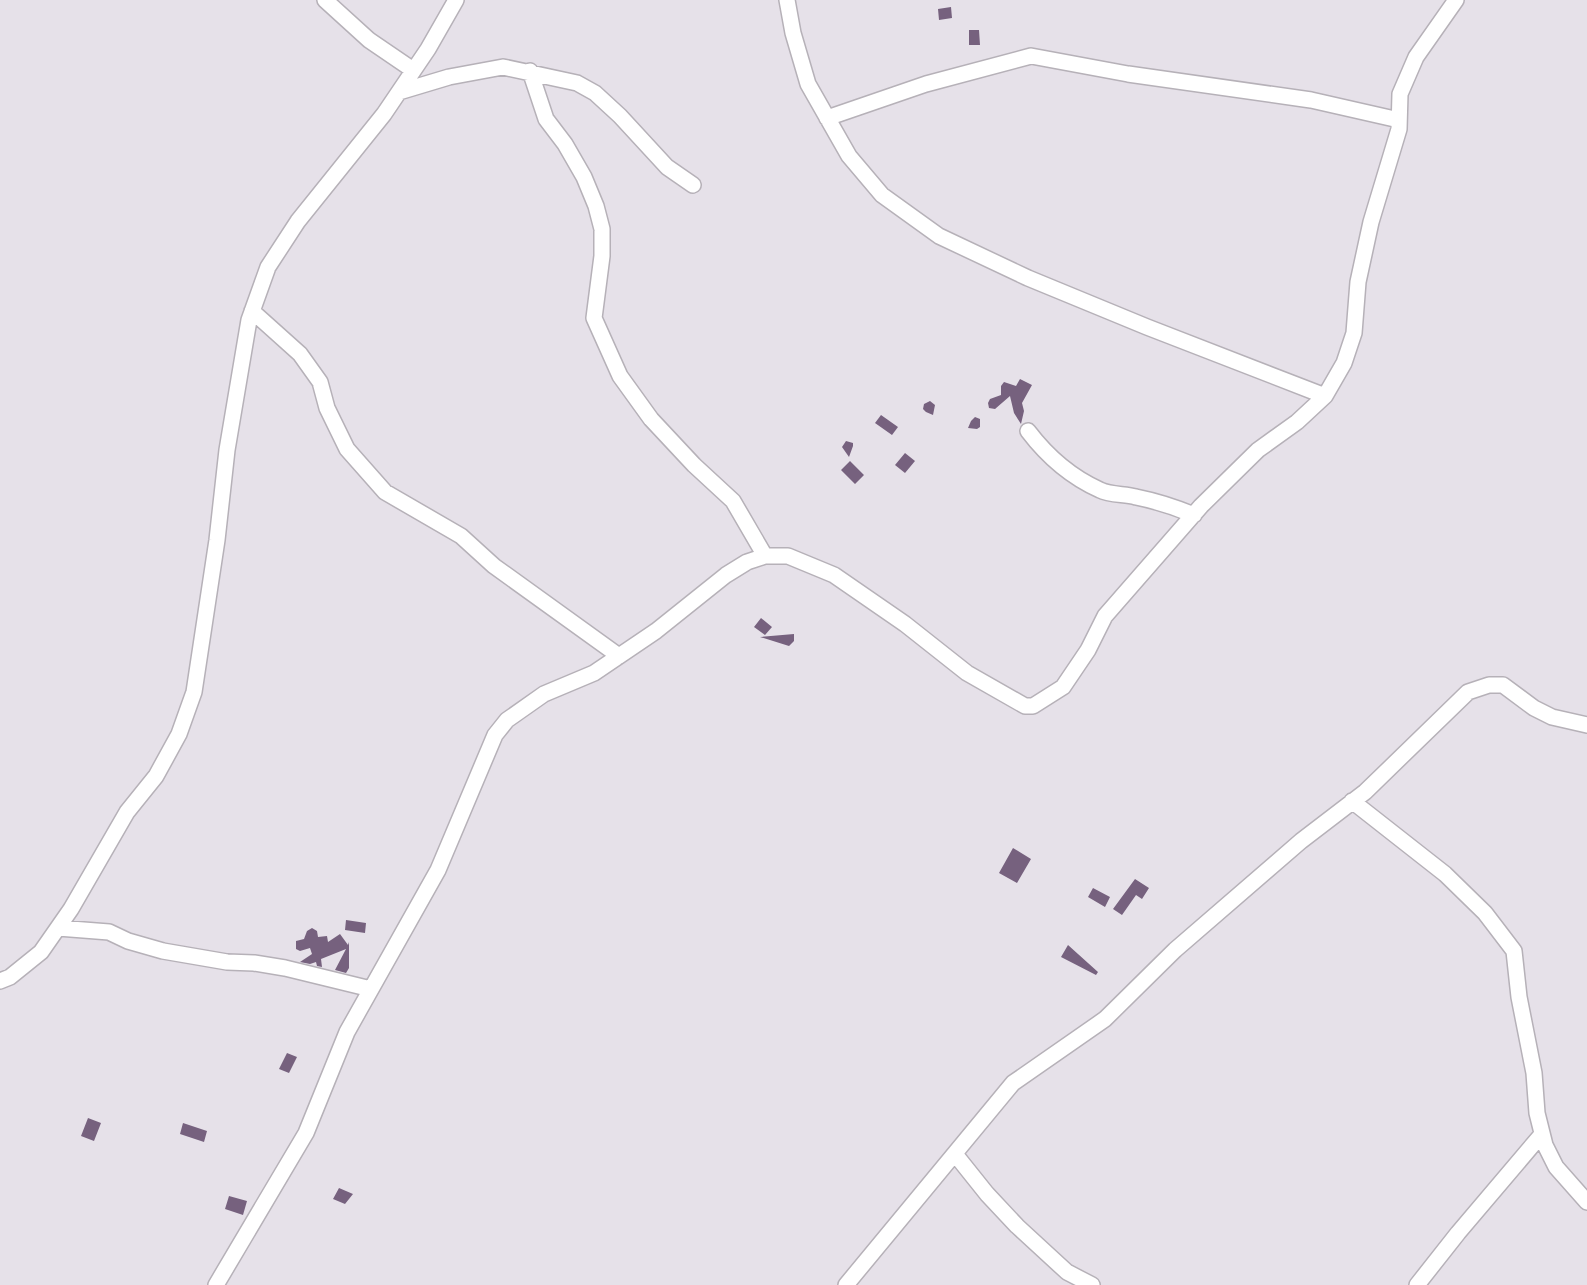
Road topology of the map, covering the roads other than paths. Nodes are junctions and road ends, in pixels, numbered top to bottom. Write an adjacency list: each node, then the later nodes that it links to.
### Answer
1 (325, 0): 5 (street)
2 (456, 0): 5 (street)
3 (787, 0): 8 (street)
4 (1456, 0): 9 (street)
5 (414, 70): 7 (street)
6 (530, 71): 7 (street); 10 (street); 15 (street)
7 (399, 92): 11 (street)
8 (827, 118): 9 (street); 12 (street)
9 (1399, 120): 12 (street)
10 (693, 185)
11 (252, 311): 16 (street); 19 (street)
12 (1324, 396): 14 (street)
13 (1028, 431): 14 (street)
14 (1194, 514): 15 (street)
15 (765, 556): 16 (street)
16 (619, 656): 21 (street)
17 (1587, 725): 18 (street)
18 (1352, 801): 22 (street); 23 (street)
19 (58, 928): 20 (street); 21 (street)
20 (0, 981)
21 (371, 989): 25 (street)
22 (1542, 1134): 24 (street); 28 (street)
23 (955, 1154): 26 (street); 27 (street)
24 (1587, 1202)
25 (216, 1285)
26 (846, 1285)
27 (1092, 1285)
28 (1417, 1285)

